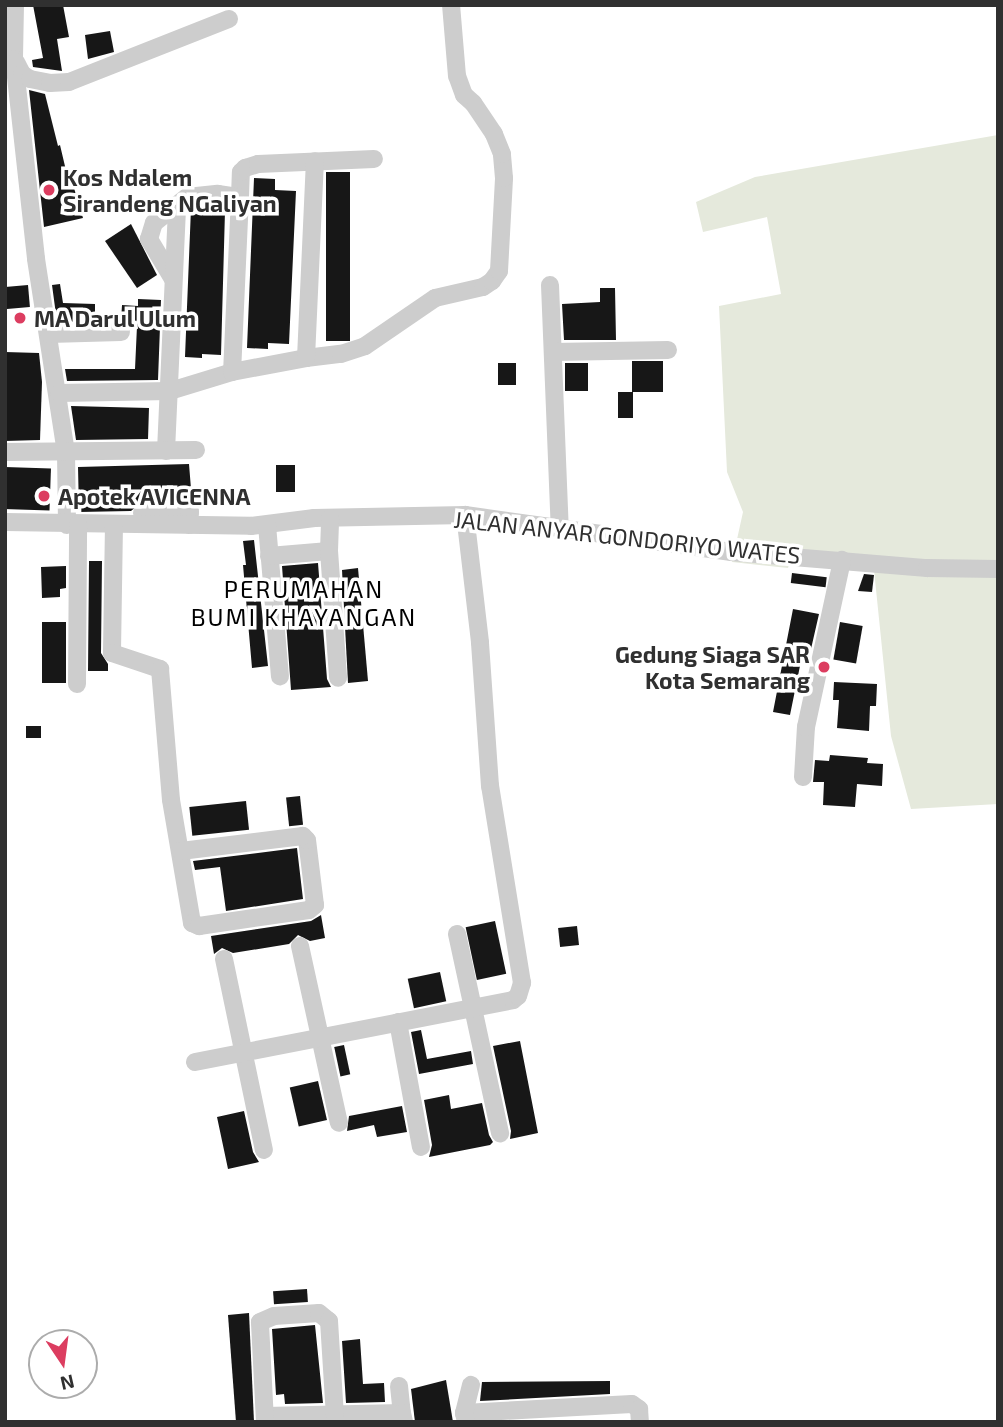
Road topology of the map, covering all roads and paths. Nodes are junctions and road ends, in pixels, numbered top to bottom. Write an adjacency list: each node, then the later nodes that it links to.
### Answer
1 (15, 5): 4 (street)
2 (451, 5): 15 (street)
3 (229, 19): 4 (street)
4 (10, 60): 12 (street)
5 (374, 159): 6 (street)
6 (315, 161): 7 (street); 15 (street)
7 (240, 197): 8 (street); 16 (street)
8 (177, 205): 9 (street); 9 (street)
9 (173, 279): 17 (street)
10 (550, 285): 14 (street)
11 (121, 332): 12 (street)
12 (49, 334): 18 (street)
13 (668, 350): 14 (street)
14 (553, 352): 31 (street)
15 (306, 358): 16 (street)
16 (232, 372): 17 (street)
17 (170, 391): 18 (street); 20 (street)
18 (59, 393): 22 (street)
19 (196, 450): 20 (street)
20 (166, 451): 22 (street)
21 (5, 452): 22 (street)
22 (66, 452): 27 (street)
23 (5, 512): 27 (street)
24 (465, 516): 25 (street, JALAN ANYAR GONDORIYO WATES); 31 (street, JALAN ANYAR GONDORIYO WATES); 44 (street)
25 (330, 518): 30 (street, JALAN ANYAR GONDORIYO WATES); 32 (street)
26 (5, 522): 27 (street, JALAN ANYAR GONDORIYO WATES)
27 (70, 522): 28 (street, JALAN ANYAR GONDORIYO WATES); 29 (street); 38 (street)
28 (114, 524): 29 (street, JALAN ANYAR GONDORIYO WATES); 40 (street)
29 (190, 525): 30 (street, JALAN ANYAR GONDORIYO WATES)
30 (267, 525): 33 (street)
31 (561, 529): 34 (street, JALAN ANYAR GONDORIYO WATES)
32 (329, 551): 33 (street); 37 (street)
33 (270, 556): 36 (street)
34 (842, 560): 35 (street, JALAN ANYAR GONDORIYO WATES); 39 (street)
35 (998, 569)
36 (280, 676)
37 (338, 678)
38 (77, 684)
39 (803, 777)
40 (181, 850): 40 (street)
41 (457, 934): 44 (street)
42 (300, 946): 46 (street)
43 (224, 958): 47 (street)
44 (475, 1007): 45 (street); 50 (street)
45 (398, 1022): 46 (street); 51 (street)
46 (320, 1037): 47 (street); 49 (street)
47 (245, 1052): 48 (street); 52 (street)
48 (195, 1062)
49 (339, 1122)
50 (500, 1133)
51 (421, 1147)
52 (264, 1150)
53 (471, 1385): 57 (street)
54 (399, 1386): 56 (street)
55 (335, 1416): 56 (street); 58 (street); 58 (street)
56 (403, 1417)
57 (465, 1418): 59 (street)
58 (265, 1419)
59 (640, 1422)

